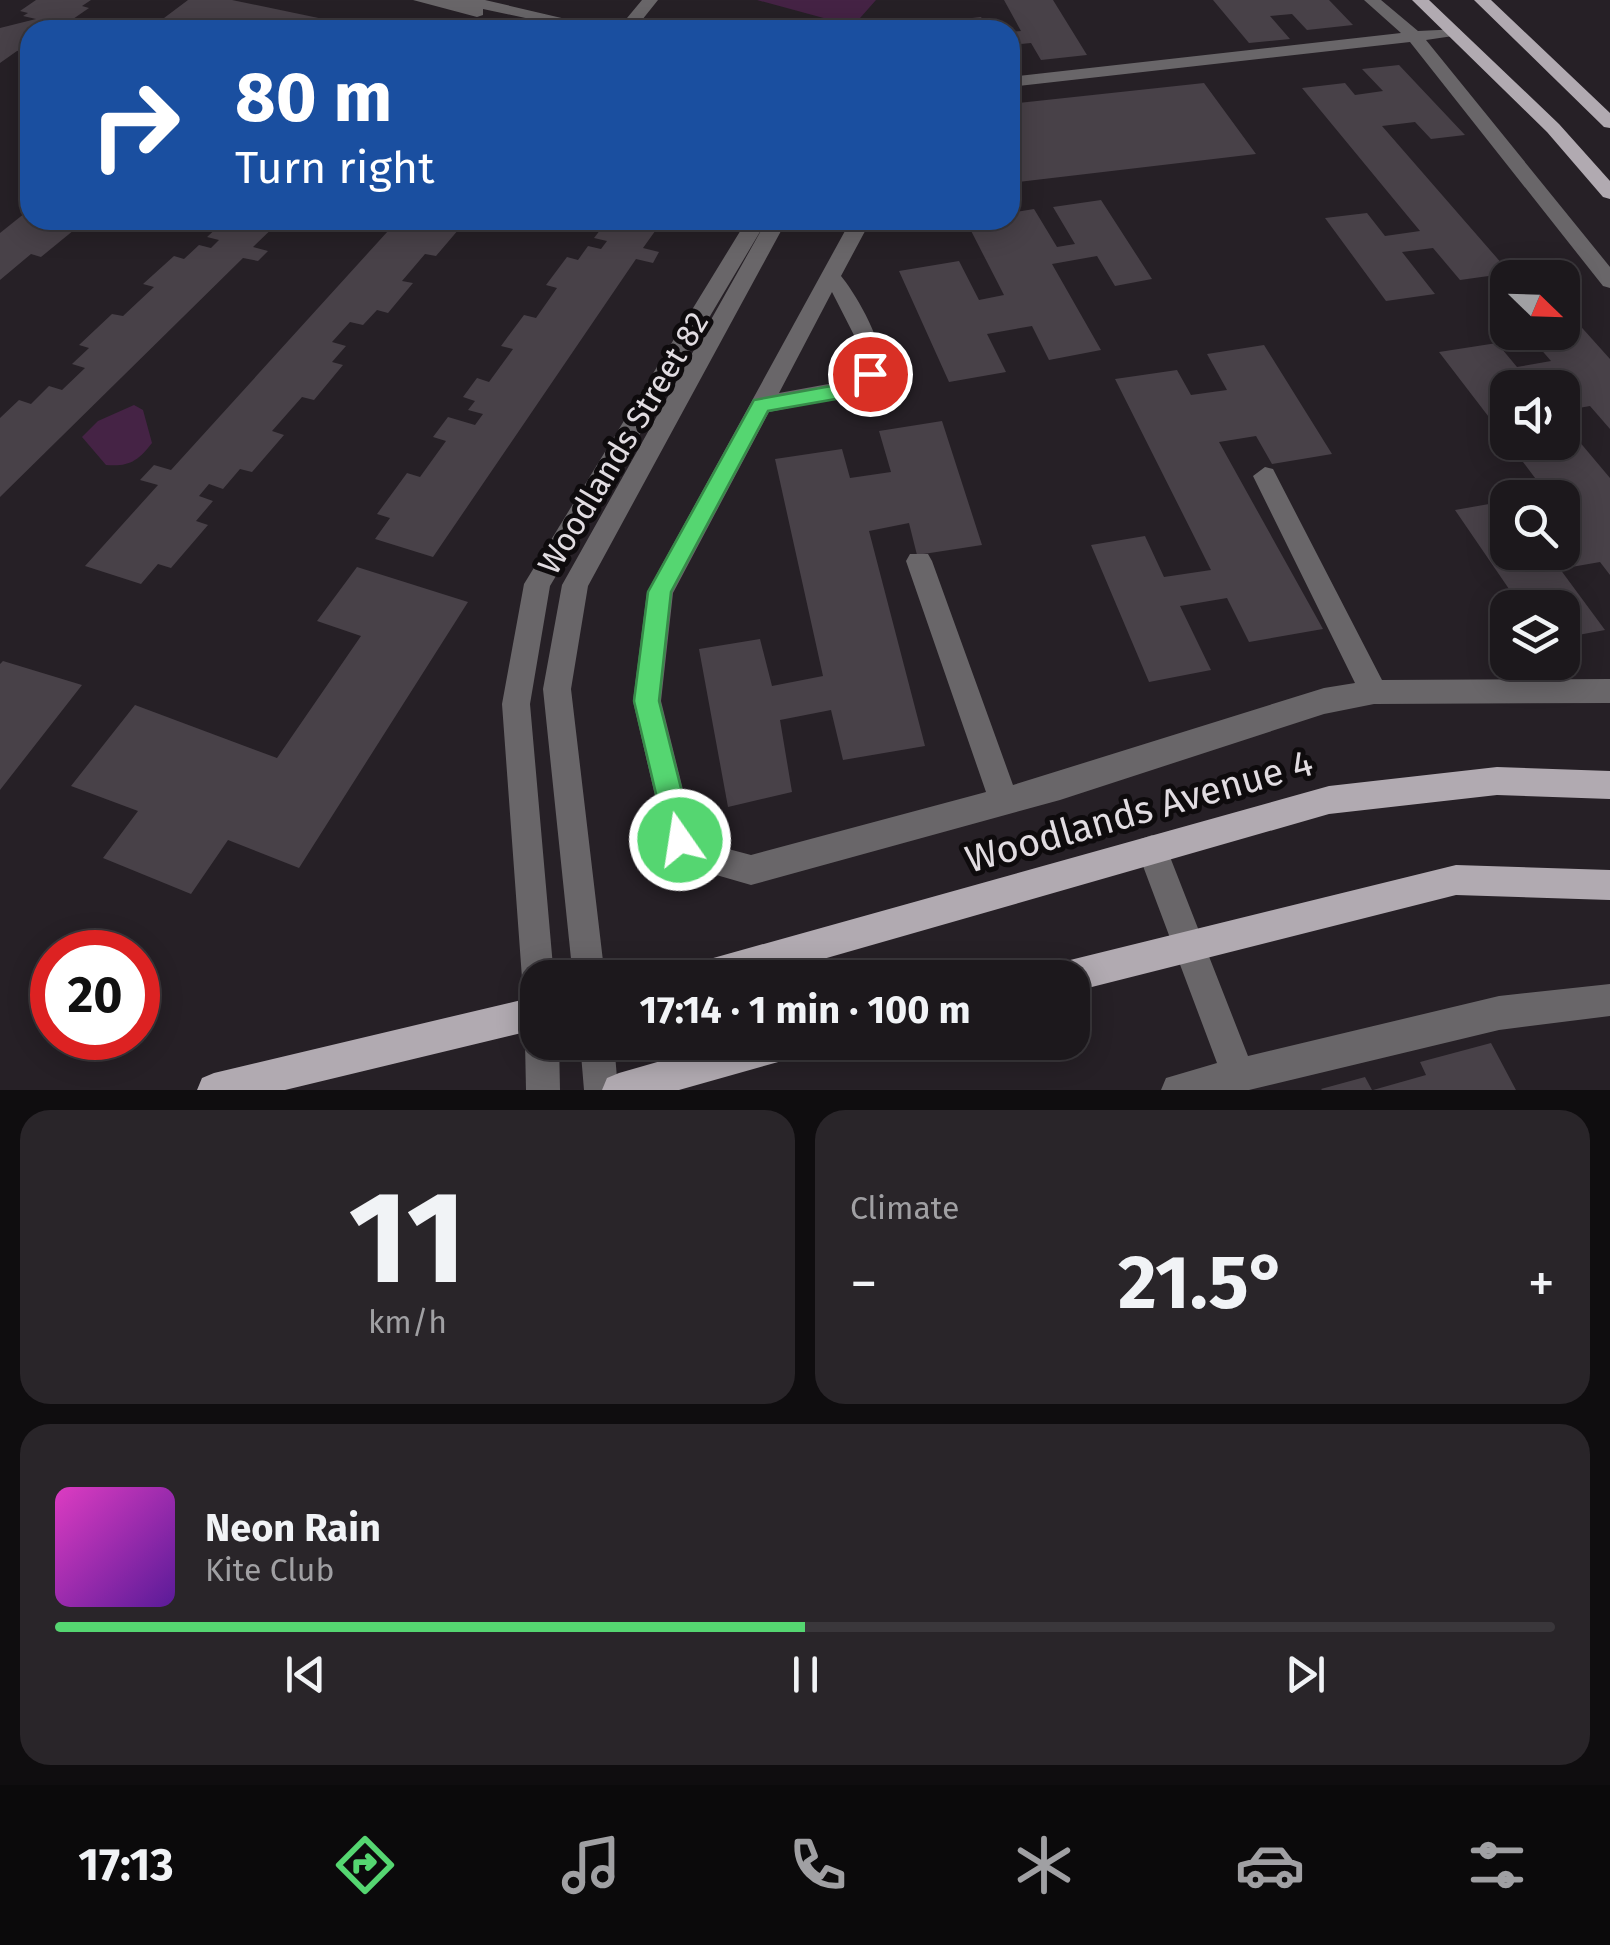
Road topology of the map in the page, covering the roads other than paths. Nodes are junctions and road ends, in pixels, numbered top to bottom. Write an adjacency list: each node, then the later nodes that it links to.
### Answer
1 (421, 0): 7 (street)
2 (463, 0): 7 (street)
3 (650, 0): 10 (street)
4 (1372, 0): 12 (street)
5 (1420, 0): 11 (main road)
6 (1482, 0): 14 (main road)
7 (498, 12): 8 (street); 9 (street)
8 (526, 20)
9 (546, 20)
10 (633, 20)
11 (1454, 32): 12 (street); 15 (main road)
12 (1417, 39): 13 (street); 20 (street)
13 (1020, 81)
14 (1610, 122)
15 (1610, 193)
16 (751, 230): 31 (street, Woodlands Street 82)
17 (771, 230): 32 (street, Woodlands Street 82)
18 (856, 230): 19 (street)
19 (831, 276): 21 (street); 21 (street)
20 (1610, 282)
21 (761, 405): 27 (street)
22 (1265, 476): 25 (street)
23 (919, 561): 27 (street)
24 (1610, 691): 25 (street)
25 (1374, 692): 27 (street)
26 (1610, 784): 28 (main road, Woodlands Avenue 4)
27 (1004, 801)
28 (1152, 850): 30 (street); 33 (main road, Woodlands Avenue 4)
29 (1610, 885): 30 (main road)
30 (1190, 947): 34 (main road); 40 (street)
31 (537, 960)
32 (587, 960)
33 (763, 960)
34 (1090, 971)
35 (1610, 1000): 40 (street)
36 (520, 1016): 41 (main road)
37 (542, 1060): 42 (street)
38 (598, 1060): 43 (street)
39 (725, 1060): 44 (main road)
40 (1238, 1072): 45 (street)
41 (214, 1090)
42 (543, 1090)
43 (602, 1090)
44 (619, 1090)
45 (1178, 1090)

